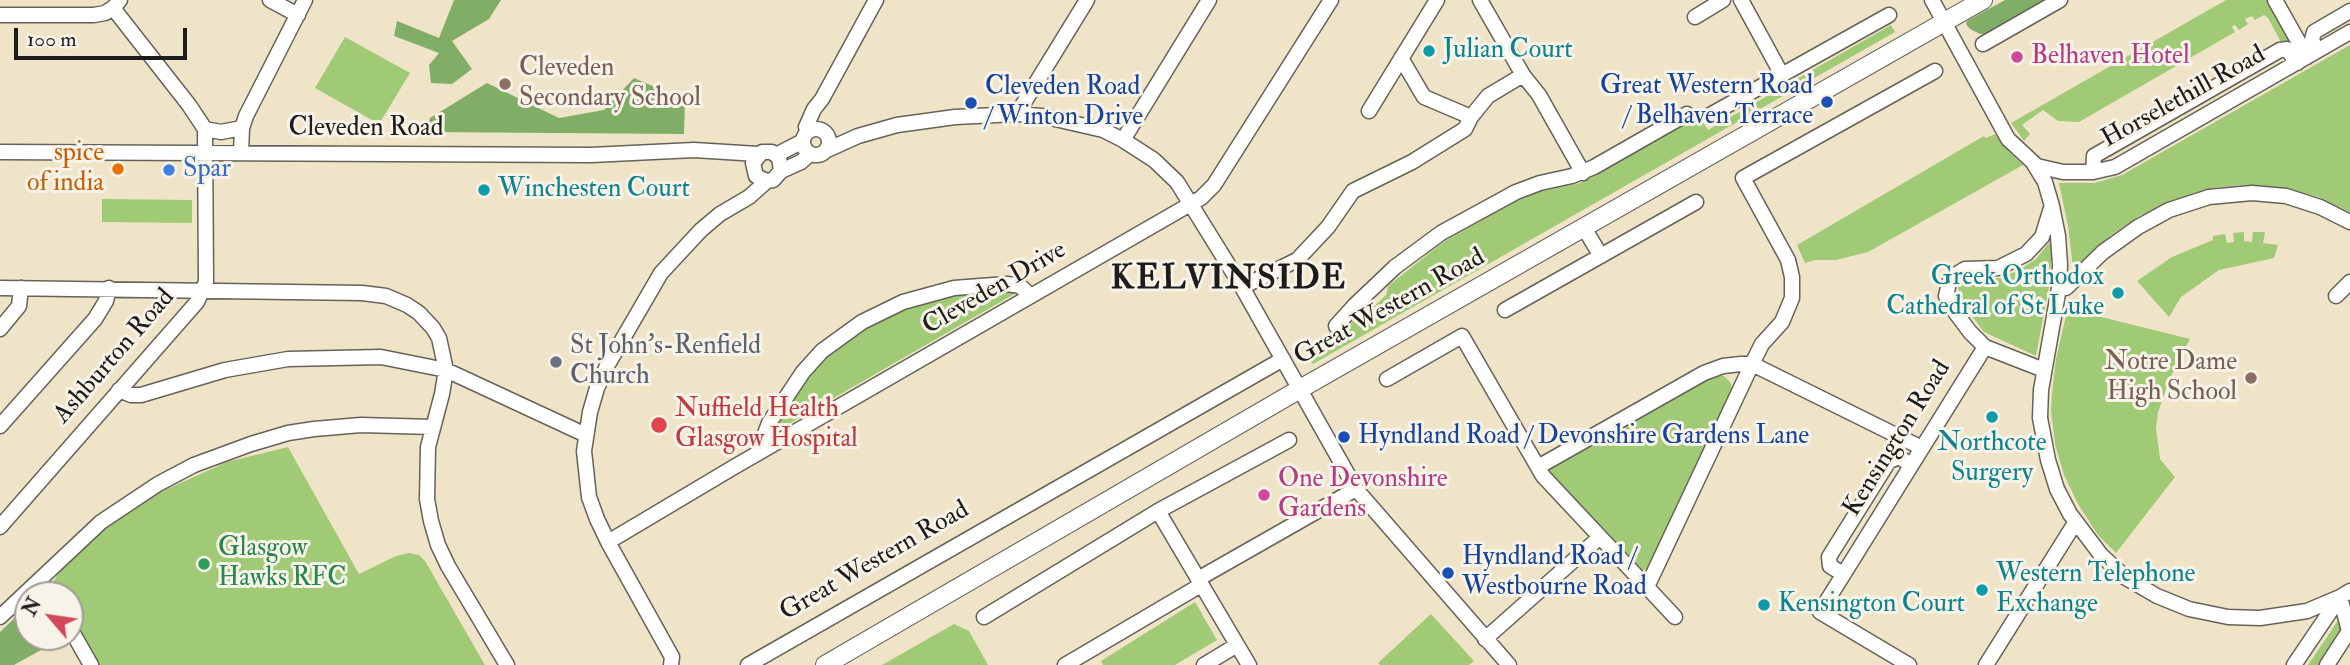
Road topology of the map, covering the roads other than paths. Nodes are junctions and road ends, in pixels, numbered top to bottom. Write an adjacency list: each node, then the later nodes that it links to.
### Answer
1 (270, 0): 18 (street)
2 (305, 0): 18 (street)
3 (876, 0): 36 (street)
4 (1087, 0): 30 (street)
5 (1209, 0): 38 (street)
6 (1331, 0): 52 (street, Cleveden Drive)
7 (1437, 0): 25 (street)
8 (1480, 0): 27 (street)
9 (1723, 0): 20 (street)
10 (1741, 0): 28 (street)
11 (1932, 0): 21 (street)
12 (1983, 0): 21 (main road, Great Western Road)
13 (2060, 0): 23 (street)
14 (2275, 0): 24 (street)
15 (117, 4): 17 (street); 35 (street)
16 (2350, 11): 24 (street)
17 (0, 15)
18 (298, 15): 34 (street)
19 (1889, 15): 28 (street)
20 (1695, 17)
21 (1944, 23): 45 (street); 55 (main road, Great Western Road)
22 (2350, 33): 24 (street)
23 (1983, 44)
24 (2307, 57): 45 (street, Horselethill Road)
25 (1401, 58): 29 (street); 33 (street)
26 (1935, 71): 71 (street)
27 (1523, 75): 33 (street); 48 (street)
28 (1782, 75): 32 (street)
29 (1369, 111)
30 (1017, 114): 37 (street); 38 (street)
31 (1687, 114): 48 (street)
32 (1710, 115)
33 (1471, 117): 58 (street)
34 (242, 128): 35 (street); 42 (street)
35 (205, 129): 41 (street, Ashburton Road)
36 (815, 134): 37 (street); 39 (street); 43 (street); 44 (street)
37 (858, 136): 39 (street)
38 (1123, 140): 52 (street)
39 (827, 150): 43 (street)
40 (0, 152): 41 (street, Cleveden Road)
41 (205, 153): 42 (street, Cleveden Road); 63 (street, Ashburton Road)
42 (241, 153): 46 (street, Cleveden Road)
43 (810, 154): 47 (street)
44 (776, 155): 46 (street); 47 (street)
45 (2034, 164): 53 (street)
46 (755, 165): 49 (street, Cleveden Road); 51 (street)
47 (781, 171): 49 (street)
48 (1583, 173): 67 (street)
49 (767, 181): 51 (street)
50 (1696, 202): 56 (street)
51 (734, 205): 79 (street)
52 (1190, 205): 58 (street); 64 (street, Cleveden Drive)
53 (2052, 206): 62 (street); 69 (street)
54 (2350, 222): 62 (street)
55 (1584, 228): 56 (street); 75 (main road, Great Western Road)
56 (1601, 256): 66 (street)
57 (2350, 282): 65 (street)
58 (1242, 287): 70 (street)
59 (0, 288): 60 (street)
60 (21, 288): 61 (street); 68 (street)
61 (109, 288): 63 (street); 77 (street)
62 (2059, 288): 73 (street)
63 (204, 289): 72 (street); 76 (street, Ashburton Road)
64 (1031, 296): 82 (street, Cleveden Drive); 82 (street)
65 (2336, 296)
66 (1505, 310)
67 (1336, 326)
68 (0, 330)
69 (1984, 347): 73 (street, Kensington Road); 81 (street, Kensington Road)
70 (1283, 359): 75 (street); 102 (street, Great Western Road)
71 (1752, 364): 81 (street); 84 (street); 93 (street)
72 (446, 370): 76 (street); 78 (street); 79 (street)
73 (2044, 370): 87 (street)
74 (1387, 379): 84 (street)
75 (1300, 388): 85 (street); 103 (main road, Great Western Road)
76 (119, 390): 88 (street, Ashburton Road)
77 (0, 426)
78 (433, 426): 95 (street); 100 (street)
79 (586, 435): 90 (street)
80 (1289, 440): 86 (street)
81 (1922, 448): 83 (street, Kensington Road)
82 (766, 449): 90 (street, Cleveden Drive)
83 (1911, 465): 91 (street, Kensington Road); 91 (street)
84 (1538, 467): 89 (street)
85 (1356, 489): 92 (street); 98 (street)
86 (1158, 511): 92 (street); 96 (street)
87 (2075, 523): 94 (street); 109 (street)
88 (0, 527)
89 (1600, 537): 93 (street); 98 (street)
90 (608, 542): 101 (street)
91 (1843, 574): 108 (street, Kensington Road)
92 (1200, 582): 99 (street); 104 (street)
93 (1647, 587): 97 (street)
94 (2347, 594): 110 (street); 111 (street)
95 (0, 617)
96 (984, 617)
97 (1675, 617)
98 (1485, 639): 107 (street)
99 (1237, 645): 105 (street); 106 (street)
100 (507, 665)
101 (671, 665)
102 (748, 665)
103 (825, 665)
104 (1065, 665)
105 (1204, 665)
106 (1249, 665)
107 (1508, 665)
108 (1909, 665)
109 (1986, 665)
110 (2294, 665)
111 (2327, 665)

